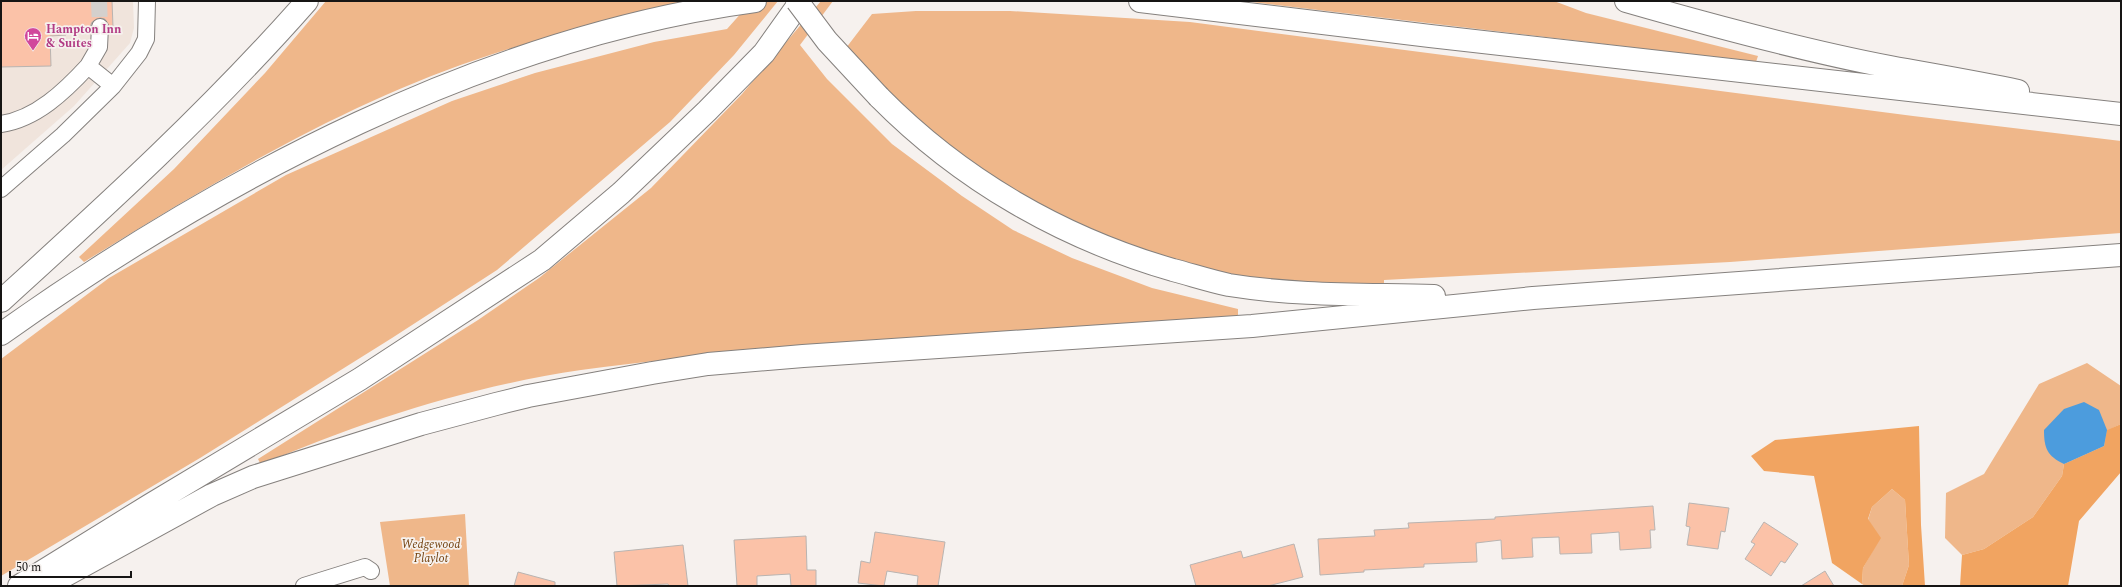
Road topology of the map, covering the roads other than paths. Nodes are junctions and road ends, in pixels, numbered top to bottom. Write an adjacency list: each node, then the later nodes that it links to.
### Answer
1 (147, 1): 10 (lane)
2 (307, 1): 16 (highway)
3 (755, 1): 17 (highway)
4 (797, 1): 15 (highway, bridge)
5 (801, 1): 19 (highway)
6 (1140, 1): 11 (highway)
7 (1626, 1): 11 (highway)
8 (100, 27): 9 (lane)
9 (88, 66): 10 (lane); 12 (lane)
10 (113, 86): 13 (lane)
11 (2121, 113)
12 (1, 124)
13 (1, 189)
14 (2121, 255): 15 (highway)
15 (1533, 298): 20 (highway)
16 (1, 301)
17 (1, 334)
18 (371, 571): 21 (lane)
19 (19, 586)
20 (46, 586)
21 (304, 586)

